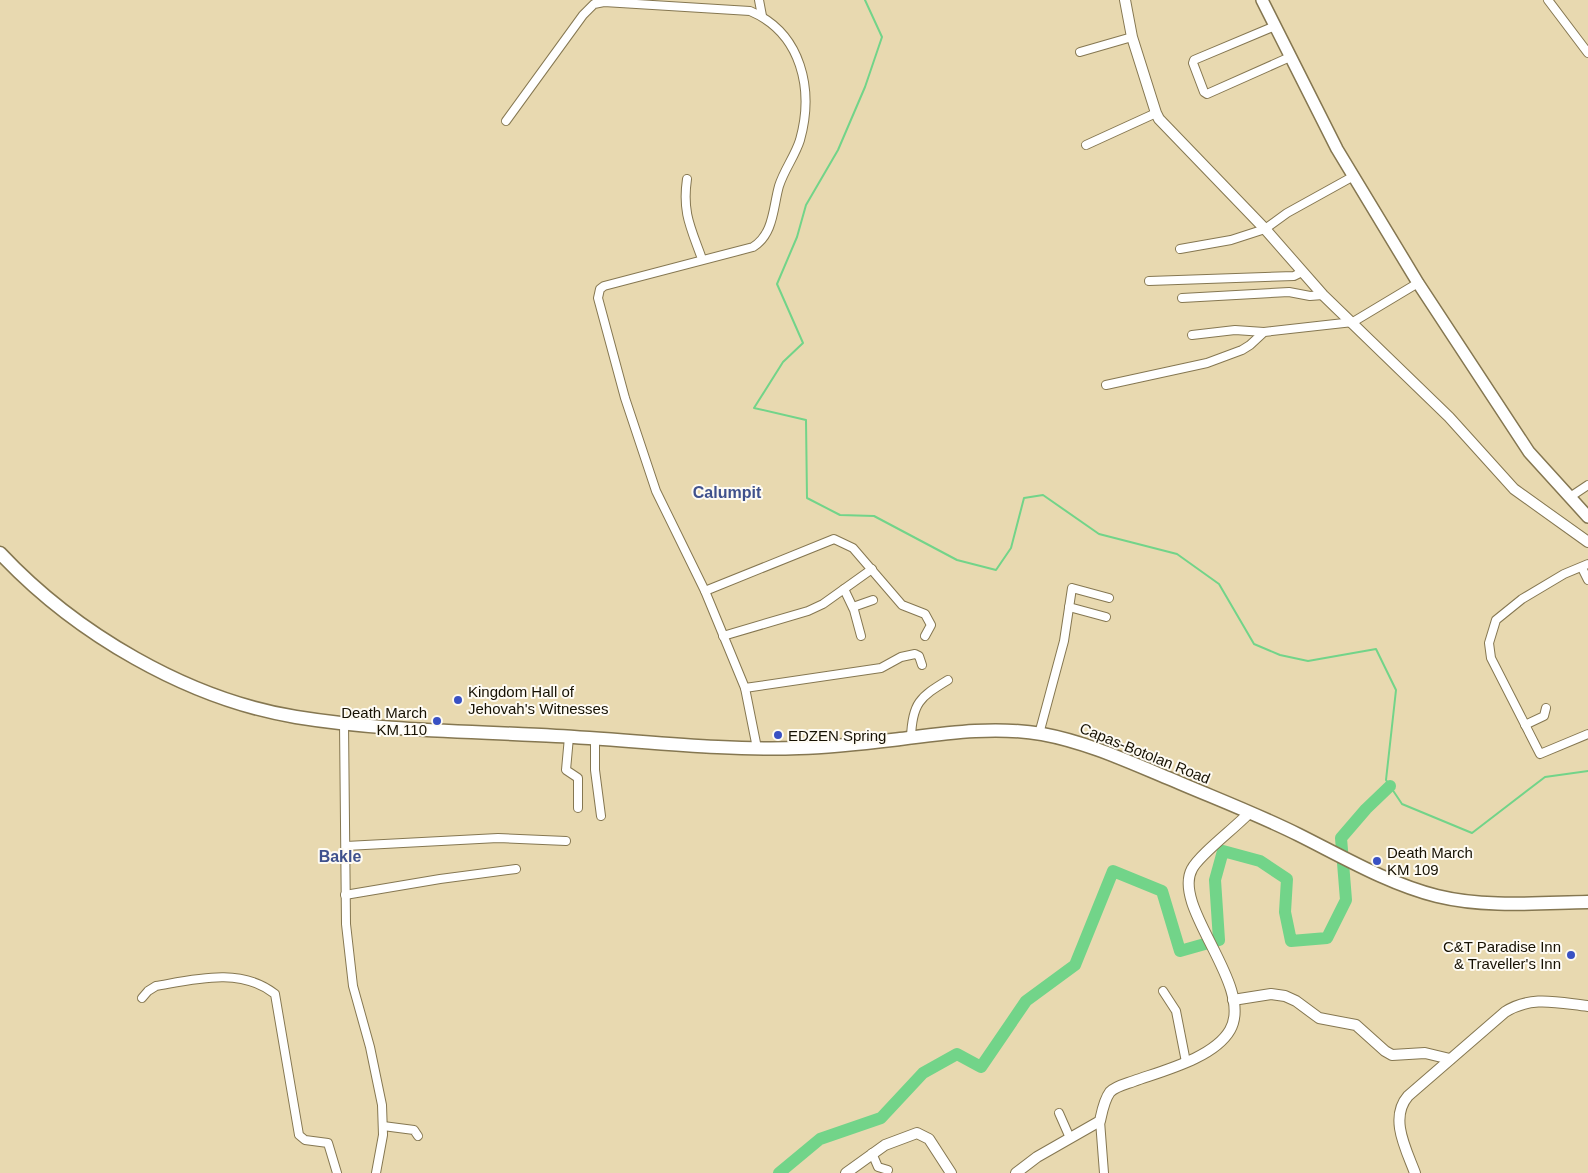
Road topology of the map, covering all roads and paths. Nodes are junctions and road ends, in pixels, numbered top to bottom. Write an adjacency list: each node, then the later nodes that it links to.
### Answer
1 (759, 0): 5 (street)
2 (1125, 0): 7 (street)
3 (1262, 0): 6 (main road)
4 (1548, 0): 9 (street)
5 (762, 16): 12 (street); 18 (street)
6 (1275, 26): 10 (main road); 10 (street)
7 (1132, 37): 8 (street); 11 (street)
8 (1080, 52)
9 (1588, 53)
10 (1290, 57): 14 (main road)
11 (1156, 113): 13 (street); 16 (street)
12 (506, 121)
13 (1086, 145)
14 (1352, 177): 16 (street); 21 (main road)
15 (687, 179): 18 (street)
16 (1265, 229): 17 (street); 19 (street)
17 (1180, 249)
18 (702, 259): 37 (street)
19 (1302, 272): 20 (street); 22 (street)
20 (1150, 281)
21 (1418, 283): 24 (street); 29 (main road)
22 (1323, 296): 23 (street); 24 (street)
23 (1182, 298)
24 (1353, 322): 25 (street); 31 (street)
25 (1264, 332): 26 (street); 27 (street)
26 (1192, 335)
27 (1106, 385)
28 (1588, 485): 29 (street)
29 (1570, 497): 30 (main road)
30 (1588, 517)
31 (1588, 542)
32 (0, 553): 50 (main road, Capas-Botolan Road)
33 (1585, 566): 35 (street); 51 (street)
34 (872, 569): 36 (street); 37 (street); 45 (street)
35 (1588, 580)
36 (844, 589): 40 (street); 43 (street)
37 (705, 591): 43 (street)
38 (1109, 598): 41 (street)
39 (873, 600): 40 (street)
40 (853, 607): 44 (street)
41 (1069, 607): 42 (street); 52 (street)
42 (1106, 617)
43 (723, 636): 48 (street)
44 (861, 636)
45 (925, 636)
46 (922, 665): 48 (street)
47 (948, 680): 56 (street)
48 (744, 688): 57 (street)
49 (1546, 708): 51 (street)
50 (344, 722): 54 (main road, Capas-Botolan Road); 62 (street)
51 (1525, 725): 53 (street)
52 (1039, 734): 56 (main road, Capas-Botolan Road); 59 (main road, Capas-Botolan Road)
53 (1588, 734)
54 (569, 737): 55 (main road, Capas-Botolan Road); 58 (street)
55 (595, 738): 57 (main road, Capas-Botolan Road); 60 (street)
56 (911, 738): 57 (main road, Capas-Botolan Road)
57 (757, 748)
58 (578, 808)
59 (1249, 813): 65 (main road, Capas-Botolan Road); 68 (street)
60 (600, 816)
61 (566, 841): 62 (street)
62 (346, 846): 64 (street)
63 (516, 869): 64 (street)
64 (345, 895): 74 (street)
65 (1588, 902)
66 (1163, 991): 71 (street)
67 (142, 998): 79 (street)
68 (1233, 1000): 70 (street); 71 (street)
69 (1588, 1006): 70 (street)
70 (1450, 1059): 85 (street)
71 (1186, 1062): 73 (street)
72 (1059, 1113): 76 (street)
73 (1100, 1121): 76 (street); 84 (street)
74 (383, 1126): 75 (street); 80 (street)
75 (418, 1136)
76 (1070, 1138): 83 (street)
77 (872, 1153): 78 (street); 81 (street); 82 (street)
78 (888, 1170)
79 (337, 1173)
80 (376, 1173)
81 (846, 1173)
82 (951, 1173)
83 (1016, 1173)
84 (1104, 1173)
85 (1415, 1173)

